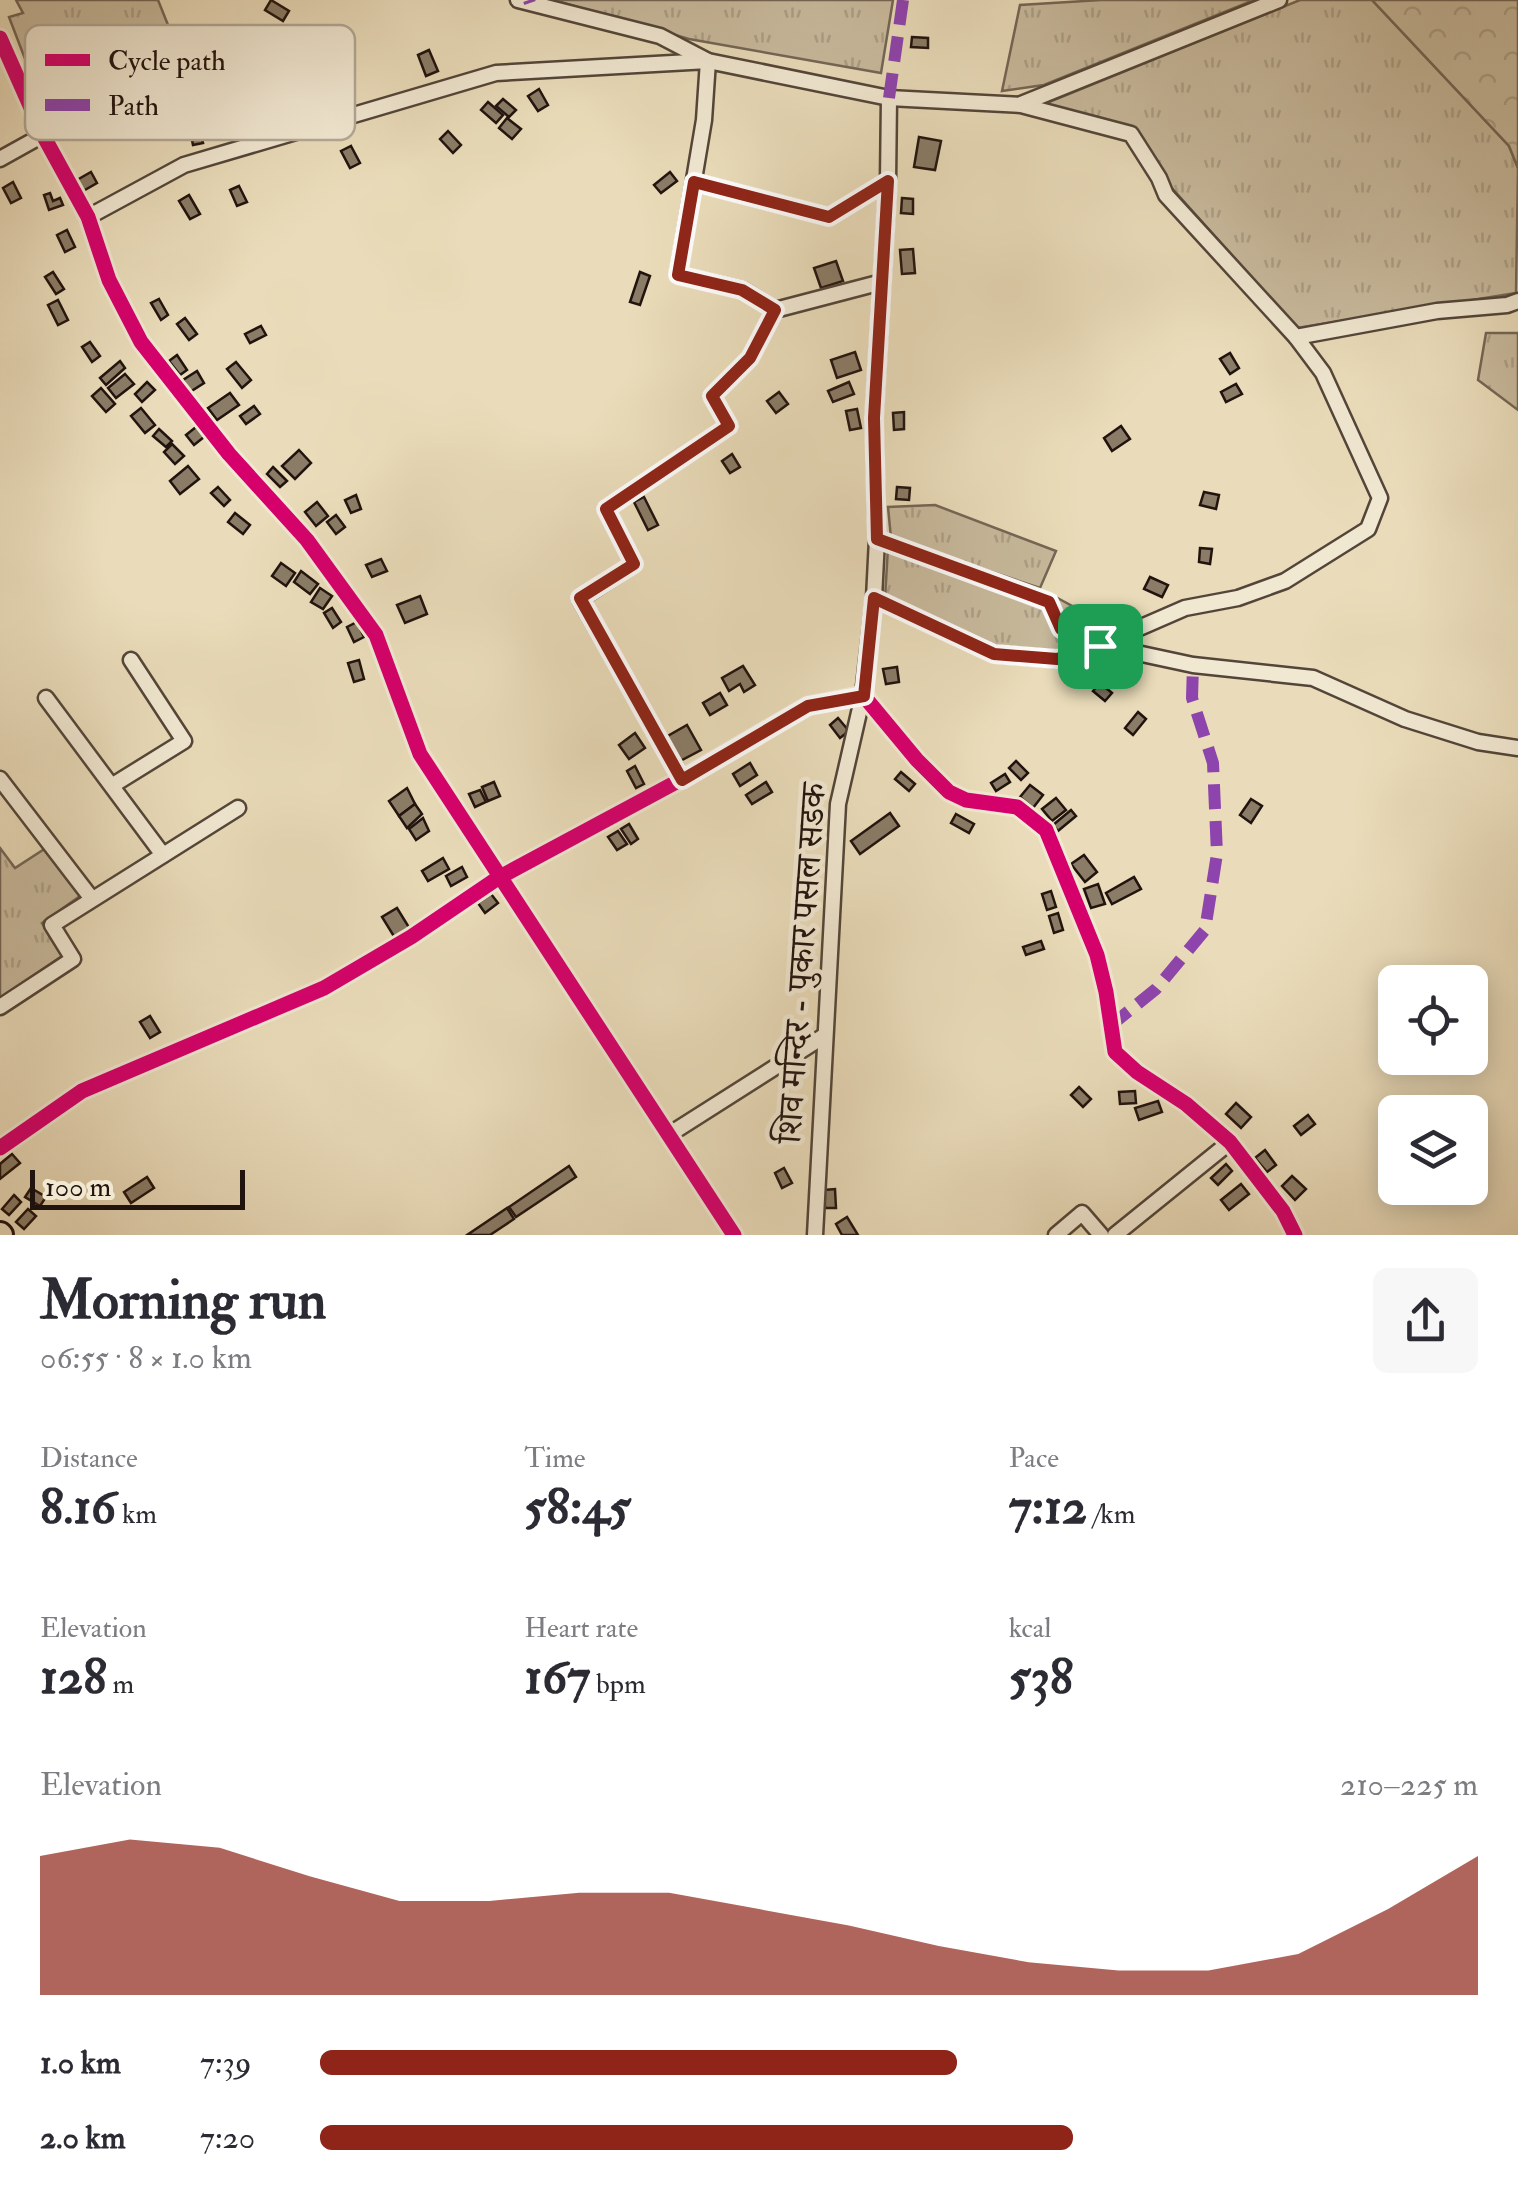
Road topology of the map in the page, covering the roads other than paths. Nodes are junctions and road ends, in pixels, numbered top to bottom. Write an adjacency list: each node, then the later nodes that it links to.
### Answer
1 (518, 0): 4 (street)
2 (1280, 0): 7 (street)
3 (0, 38): 5 (street)
4 (708, 61): 6 (street); 8 (street); 14 (street)
5 (25, 94)
6 (889, 98): 7 (street); 13 (street, शिव मन्दिर - पुकार पसल सडक)
7 (1020, 104): 19 (street)
8 (355, 115)
9 (34, 140): 12 (street)
10 (46, 140): 15 (street)
11 (269, 140): 15 (street)
12 (0, 159)
13 (888, 181): 14 (street); 16 (street, शिव मन्दिर - पुकार पसल सडक)
14 (694, 182): 18 (street)
15 (88, 217): 32 (street)
16 (882, 282): 18 (street); 20 (street, शिव मन्दिर - पुकार पसल सडक)
17 (1518, 301): 19 (street)
18 (775, 310): 28 (street)
19 (1296, 337): 22 (street)
20 (877, 539): 21 (street, शिव मन्दिर - पुकार पसल सडक); 22 (street)
21 (874, 598): 22 (street); 24 (street, शिव मन्दिर - पुकार पसल सडक)
22 (1100, 646): 26 (street)
23 (131, 660): 29 (street)
24 (864, 696): 28 (street); 35 (street, शिव मन्दिर - पुकार पसल सडक); 37 (street)
25 (46, 698): 29 (street)
26 (1518, 748)
27 (0, 778): 33 (street)
28 (682, 780): 32 (street)
29 (113, 786): 31 (street)
30 (238, 808): 31 (street)
31 (163, 856): 33 (street)
32 (498, 878): 36 (street); 38 (street)
33 (92, 898): 34 (street)
34 (0, 1007)
35 (824, 1036): 36 (street); 40 (street, शिव मन्दिर - पुकार पसल सडक)
36 (670, 1134): 39 (street)
37 (1230, 1142): 43 (street); 44 (street)
38 (0, 1148)
39 (734, 1235)
40 (814, 1235)
41 (1056, 1235): 42 (street)
42 (1101, 1235)
43 (1115, 1235)
44 (1295, 1235)

